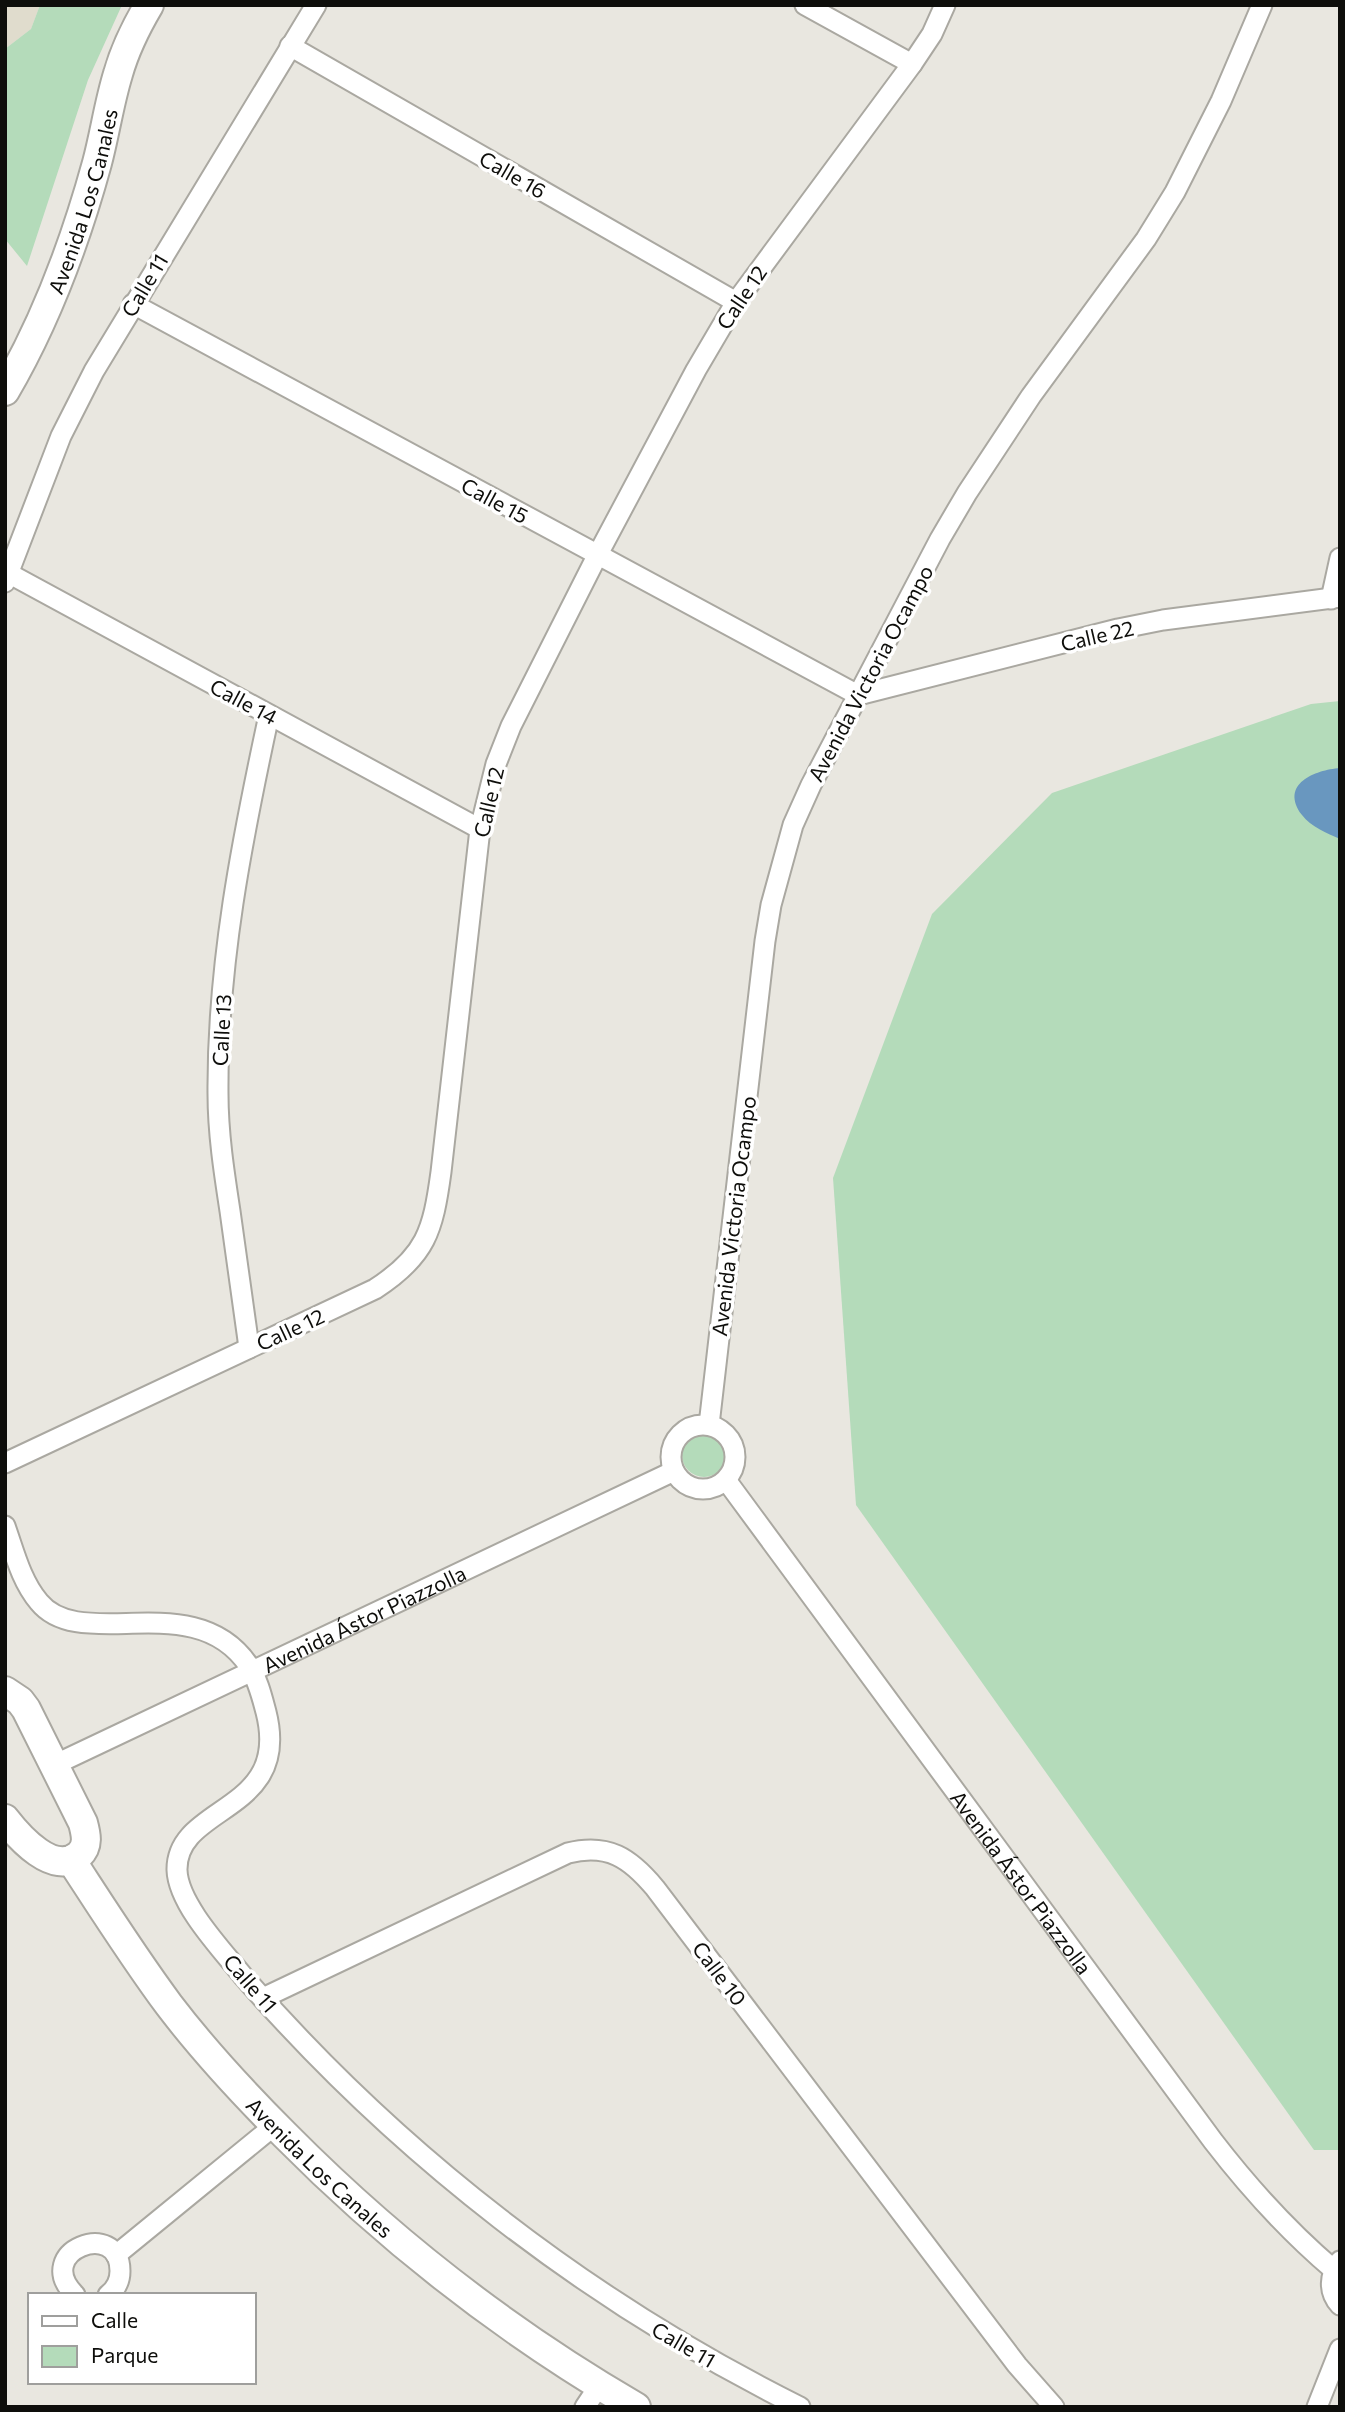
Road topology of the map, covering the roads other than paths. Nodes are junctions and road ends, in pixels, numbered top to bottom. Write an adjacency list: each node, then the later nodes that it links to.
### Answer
1 (149, 5): 10 (main road, Avenida Los Canales)
2 (316, 5): 6 (street, Calle 11)
3 (805, 5): 7 (street)
4 (946, 5): 7 (street, Calle 12)
5 (1262, 5): 15 (street, Avenida Victoria Ocampo)
6 (290, 46): 8 (street, Calle 16); 9 (street, Calle 11)
7 (912, 64): 8 (street, Calle 12)
8 (736, 302): 11 (street, Calle 12)
9 (132, 304): 11 (street, Calle 15); 13 (street, Calle 11)
10 (5, 391)
11 (597, 556): 15 (street, Calle 15); 17 (street, Calle 12)
12 (1340, 558): 14 (street)
13 (6, 578): 16 (street, Calle 14)
14 (1335, 598): 15 (street, Calle 22)
15 (858, 695): 19 (street, Avenida Victoria Ocampo)
16 (269, 715): 17 (street, Calle 14); 18 (street, Calle 13)
17 (480, 829): 18 (street, Calle 12)
18 (249, 1348): 20 (street, Calle 12)
19 (709, 1425): 21 (street); 22 (street)
20 (5, 1463)
21 (674, 1471): 22 (street); 24 (street, Avenida Ástor Piazzolla)
22 (726, 1480): 32 (street, Avenida Ástor Piazzolla)
23 (5, 1525): 24 (street, Calle 11)
24 (253, 1671): 26 (street, Avenida Ástor Piazzolla); 29 (street, Calle 11)
25 (5, 1691): 26 (main road)
26 (54, 1765): 28 (main road)
27 (8, 1825): 28 (main road)
28 (71, 1860): 30 (main road, Avenida Los Canales)
29 (262, 1998): 39 (street, Calle 11); 40 (street, Calle 10)
30 (275, 2125): 31 (street); 37 (main road, Avenida Los Canales)
31 (116, 2255): 33 (street); 34 (street)
32 (1337, 2265): 35 (street, Avenida Ástor Piazzolla)
33 (74, 2293)
34 (110, 2293)
35 (1340, 2305)
36 (1340, 2349): 41 (street)
37 (592, 2396): 38 (main road, Avenida Los Canales)
38 (636, 2407)
39 (800, 2407)
40 (1054, 2407)
41 (1317, 2407)

